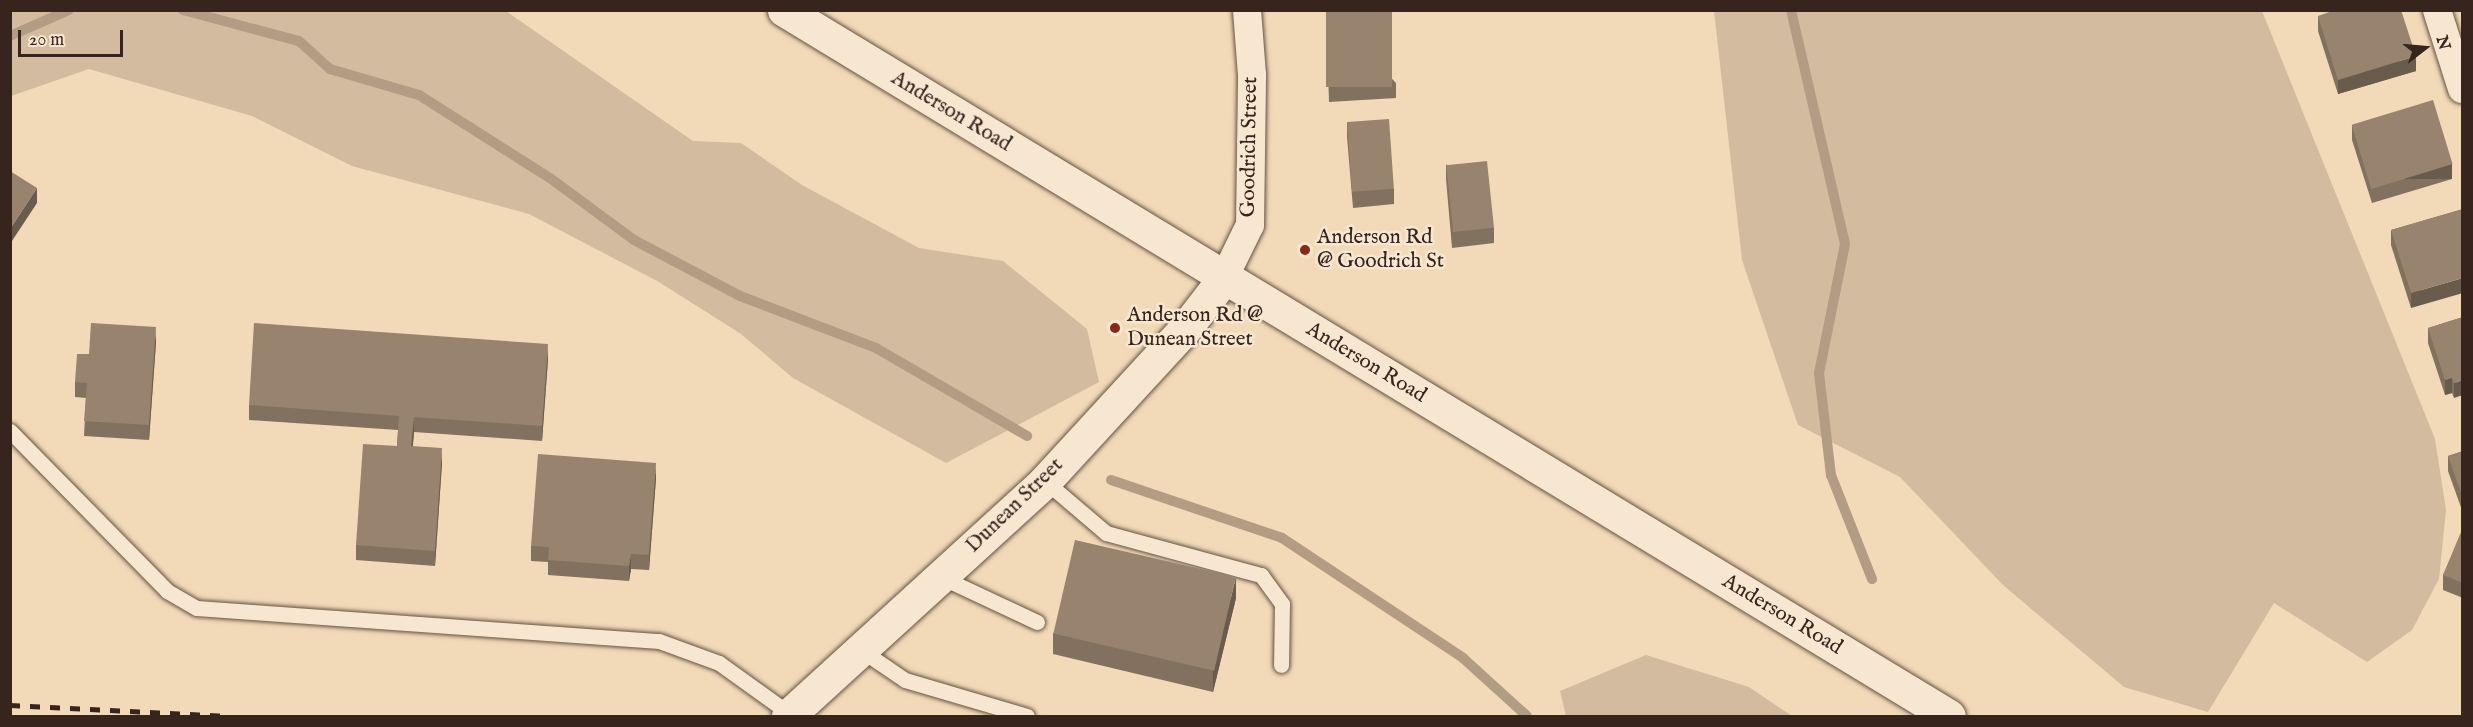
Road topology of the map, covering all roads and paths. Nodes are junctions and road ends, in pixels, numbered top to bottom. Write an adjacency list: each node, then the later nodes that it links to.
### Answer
1 (784, 10): 5 (main road, Anderson Road)
2 (1247, 10): 5 (street, Goodrich Street)
3 (2437, 10): 4 (street)
4 (2463, 89)
5 (1224, 278): 7 (main road, Dunean Street); 14 (main road, Anderson Road)
6 (10, 431): 12 (lane)
7 (1045, 481): 8 (main road, Dunean Street); 11 (lane)
8 (941, 577): 9 (lane); 10 (main road, Dunean Street)
9 (1037, 622)
10 (861, 651): 12 (main road, Dunean Street); 13 (lane)
11 (1281, 665)
12 (789, 716)
13 (1027, 717)
14 (1949, 717)

